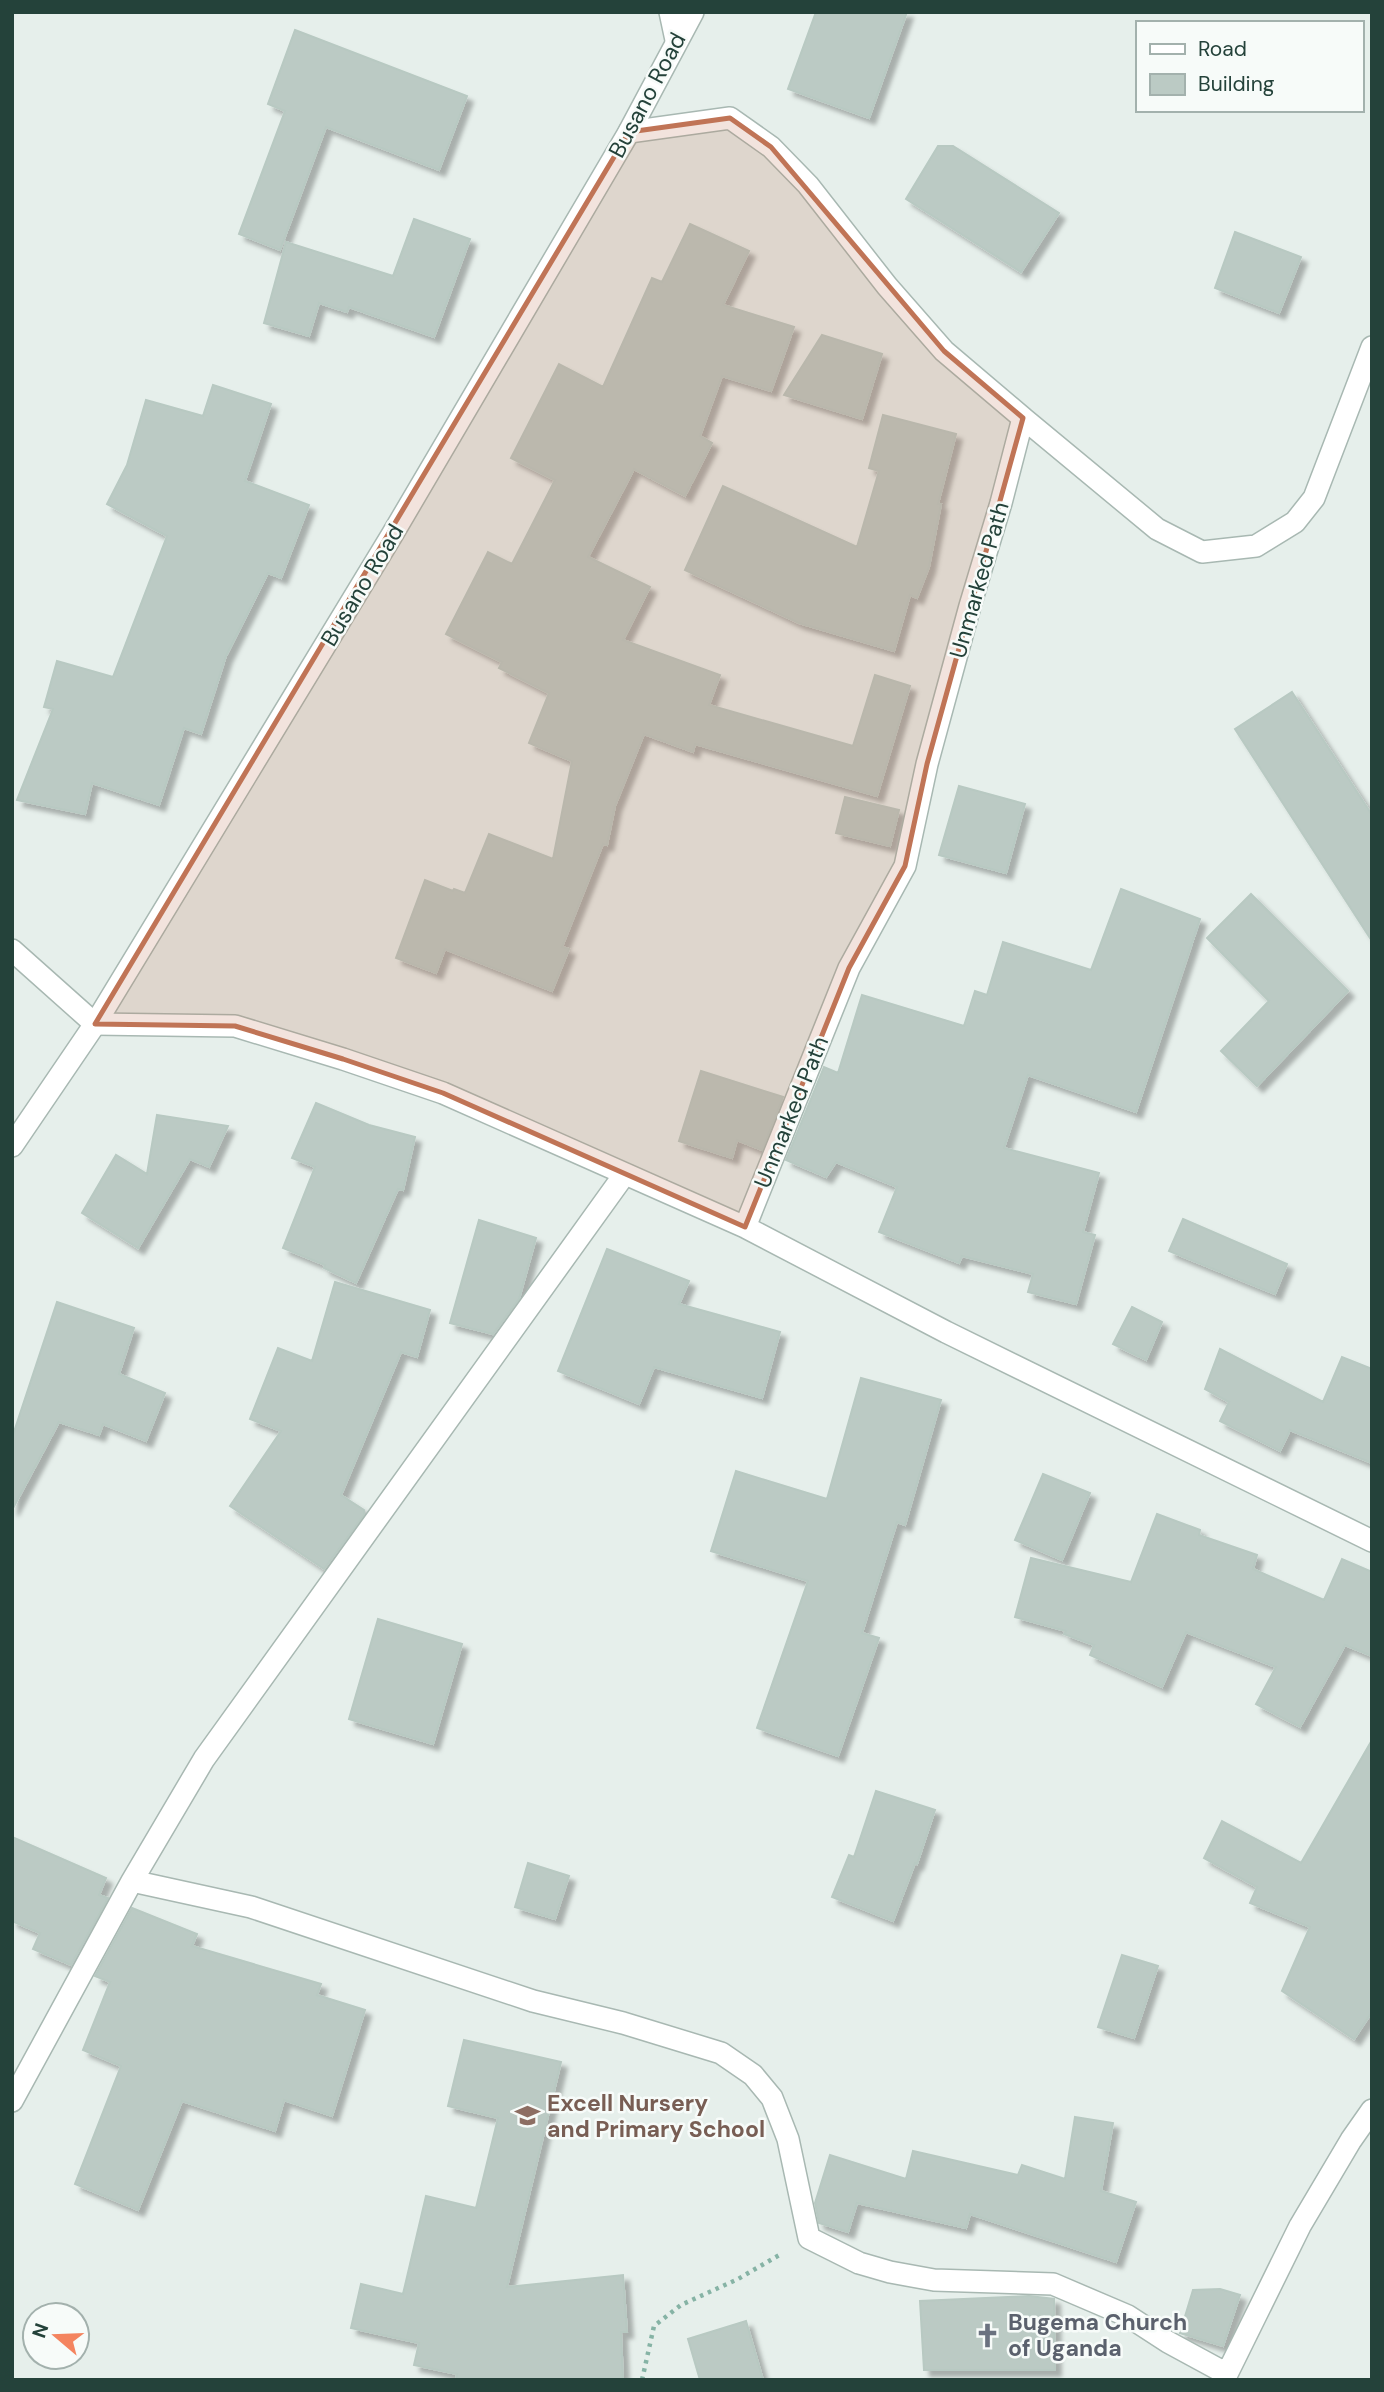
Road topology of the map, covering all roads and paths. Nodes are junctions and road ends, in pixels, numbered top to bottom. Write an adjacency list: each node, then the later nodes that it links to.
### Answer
1 (670, 12): 3 (street)
2 (692, 12): 3 (street, Busano Road)
3 (676, 40): 4 (street, Busano Road)
4 (629, 132): 6 (street); 8 (street, Busano Road)
5 (1372, 347): 6 (street)
6 (1023, 418): 11 (street, Unmarked Path)
7 (12, 950): 8 (street)
8 (95, 1024): 9 (street, Busano Road); 10 (street)
9 (12, 1146)
10 (624, 1175): 11 (street); 13 (street)
11 (745, 1227): 12 (street)
12 (1372, 1542)
13 (132, 1881): 14 (street); 16 (street)
14 (12, 2101)
15 (1372, 2110): 17 (street)
16 (809, 2238): 17 (street); 18 (path)
17 (1226, 2377)
18 (642, 2380)

